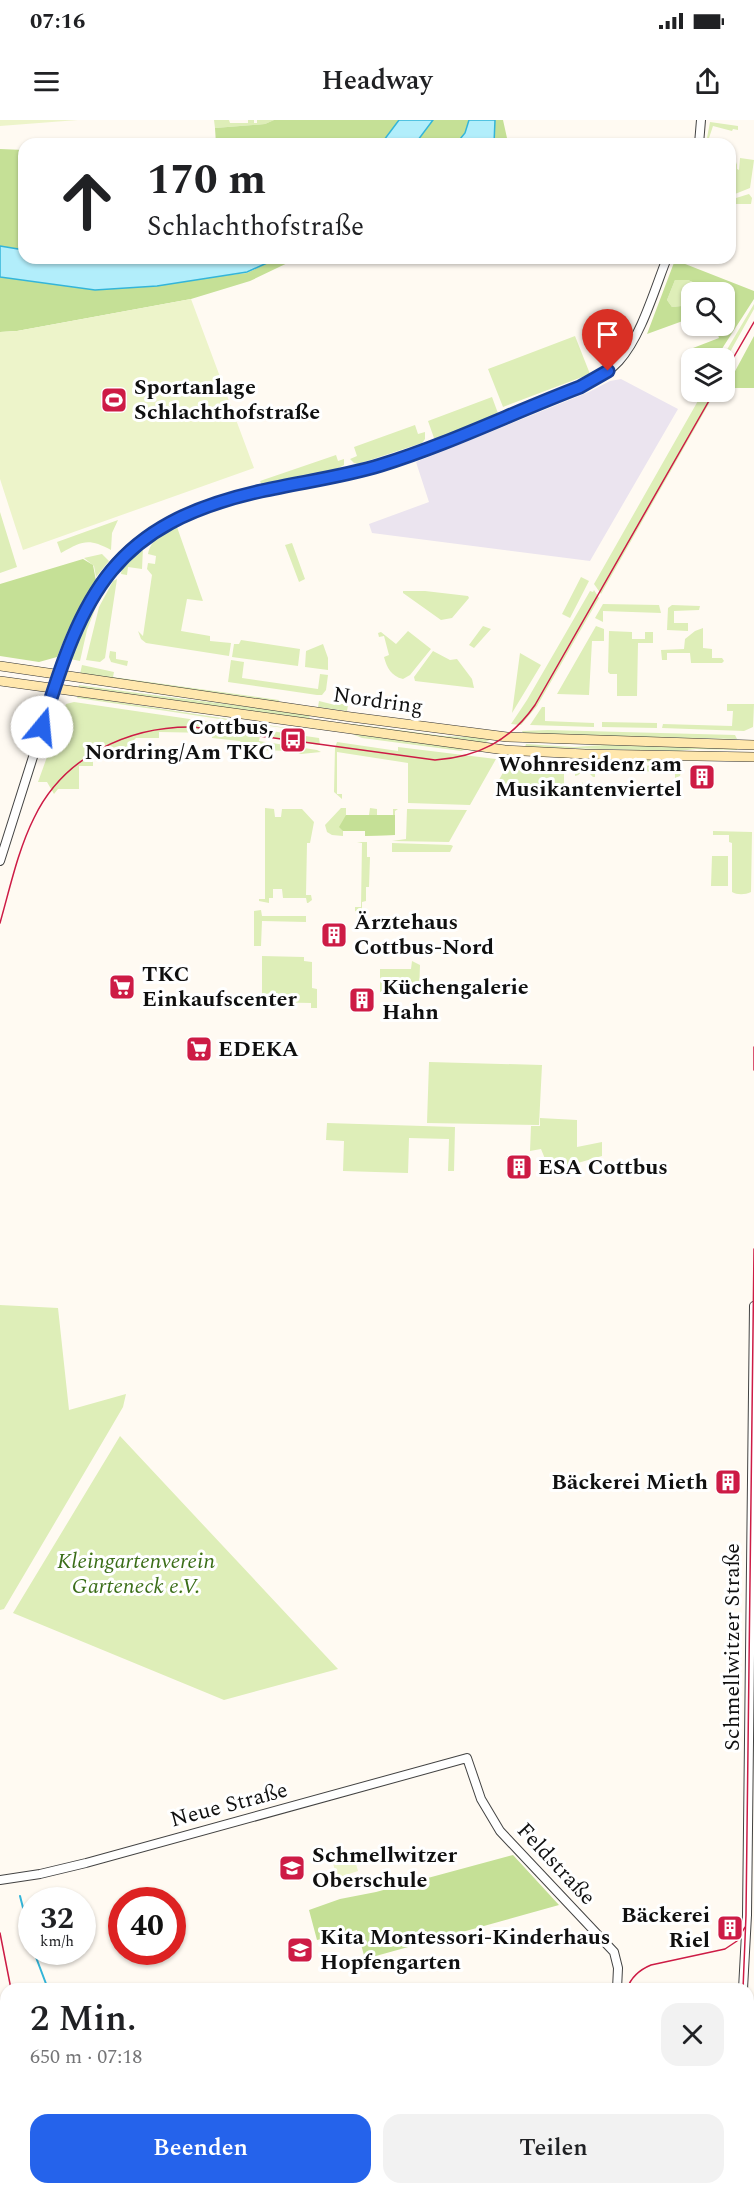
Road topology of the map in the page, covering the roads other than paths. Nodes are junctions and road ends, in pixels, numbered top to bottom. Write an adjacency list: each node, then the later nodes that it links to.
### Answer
1 (701, 120): 2 (street)
2 (700, 138)
3 (665, 264): 5 (street)
4 (0, 666): 5 (main road, Nordring)
5 (58, 676): 7 (street); 8 (main road, Nordring)
6 (0, 681): 7 (main road, Nordring)
7 (54, 689): 10 (main road, Nordring); 12 (street)
8 (521, 738): 9 (main road, Nordring); 10 (main road)
9 (754, 745)
10 (512, 750): 11 (main road, Nordring)
11 (754, 758)
12 (0, 861)
13 (754, 1306): 14 (street, Schmellwitzer Straße)
14 (753, 1526): 18 (street, Schmellwitzer Straße)
15 (467, 1758): 16 (street, Neue Straße); 17 (street, Feldstraße)
16 (0, 1880)
17 (617, 1983)
18 (743, 1983)

